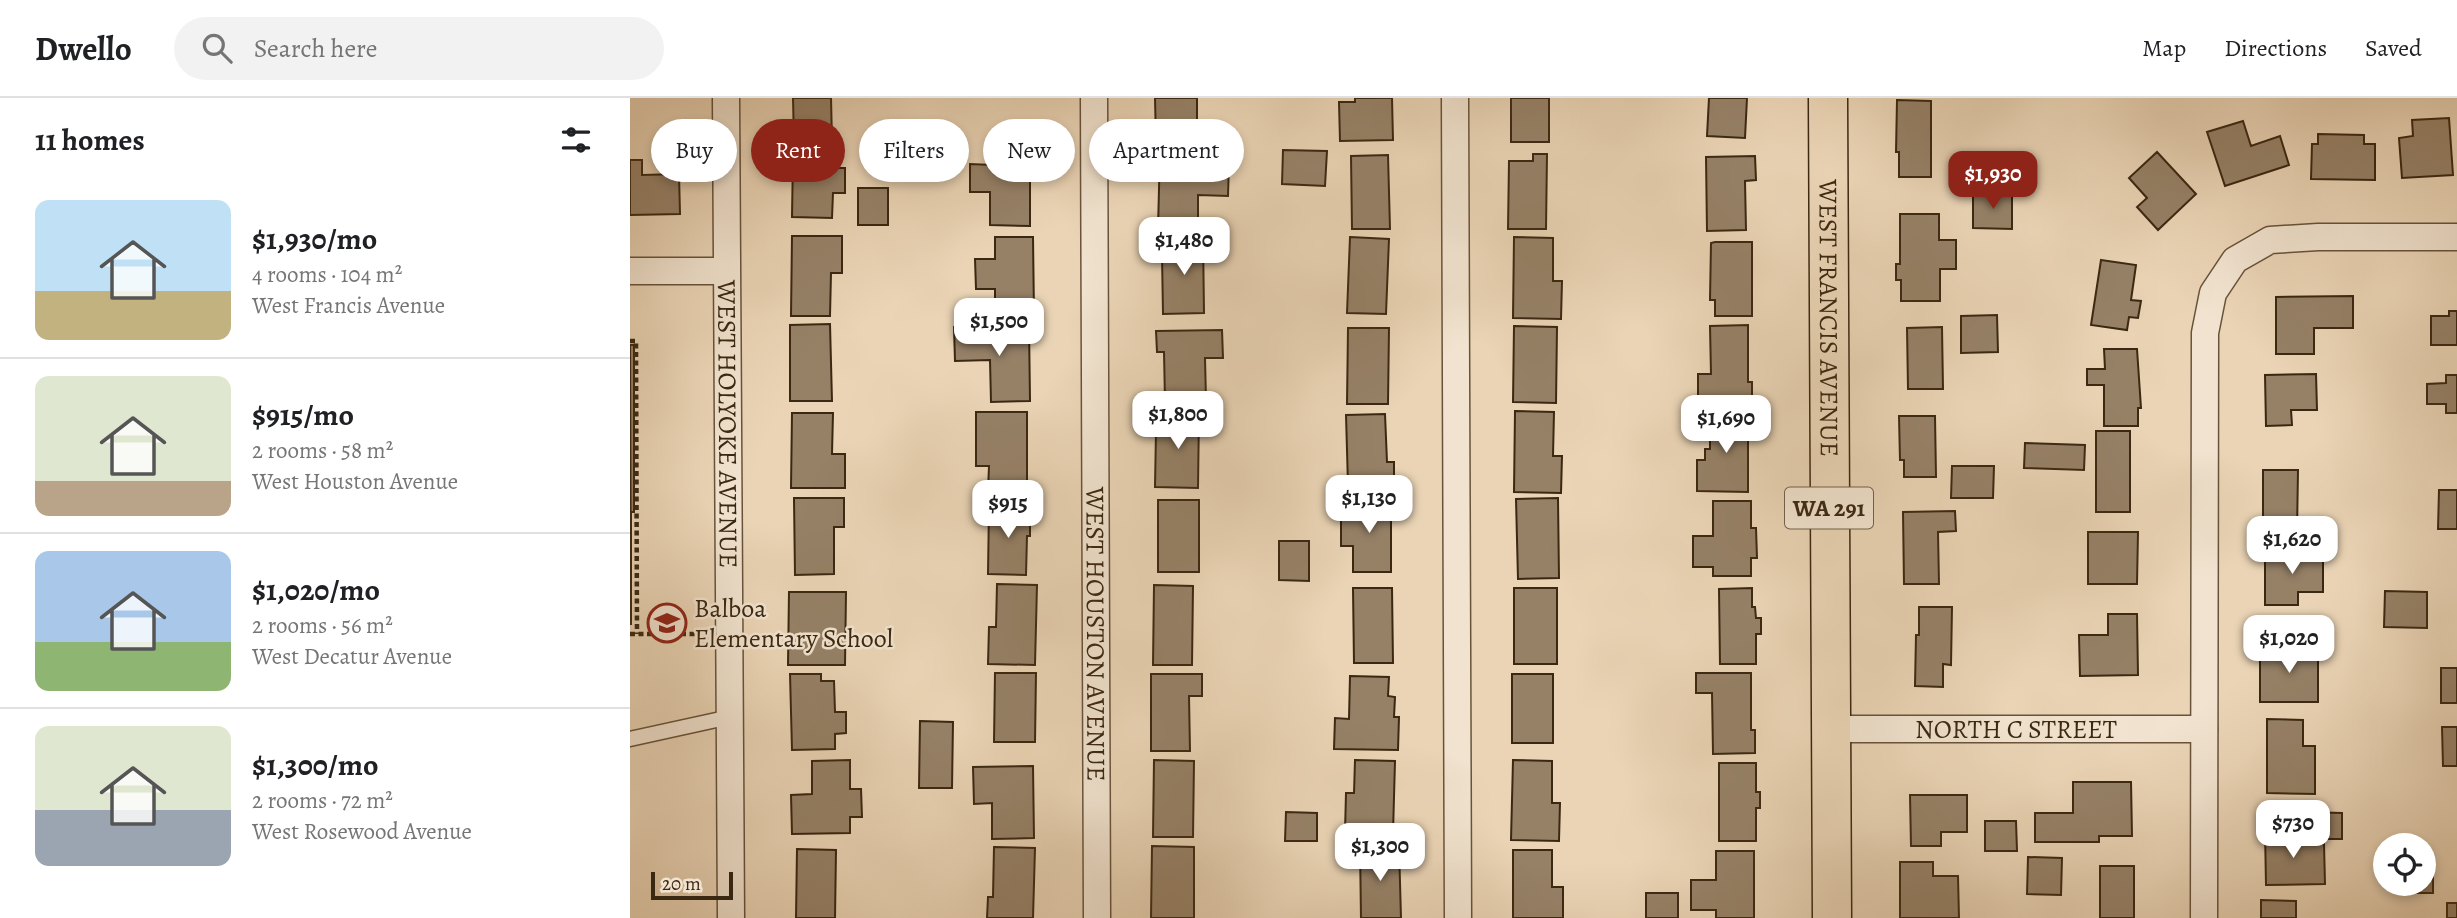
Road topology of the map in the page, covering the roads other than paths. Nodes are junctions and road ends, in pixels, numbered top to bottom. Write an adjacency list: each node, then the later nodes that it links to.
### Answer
1 (726, 98): 7 (street, WEST HOLYOKE AVENUE)
2 (1094, 98): 13 (street, WEST HOUSTON AVENUE)
3 (1455, 98): 14 (street)
4 (1828, 98): 9 (main road, WEST FRANCIS AVENUE / WA 291)
5 (2457, 237): 10 (street)
6 (630, 271): 7 (street)
7 (726, 271): 8 (street, WEST HOLYOKE AVENUE)
8 (730, 717): 11 (lane); 12 (street, WEST HOLYOKE AVENUE)
9 (1829, 729): 10 (street, NORTH C STREET); 15 (main road, WEST FRANCIS AVENUE / WA 291)
10 (2204, 729): 16 (street)
11 (630, 740)
12 (731, 918)
13 (1097, 918)
14 (1458, 918)
15 (1832, 918)
16 (2204, 918)

